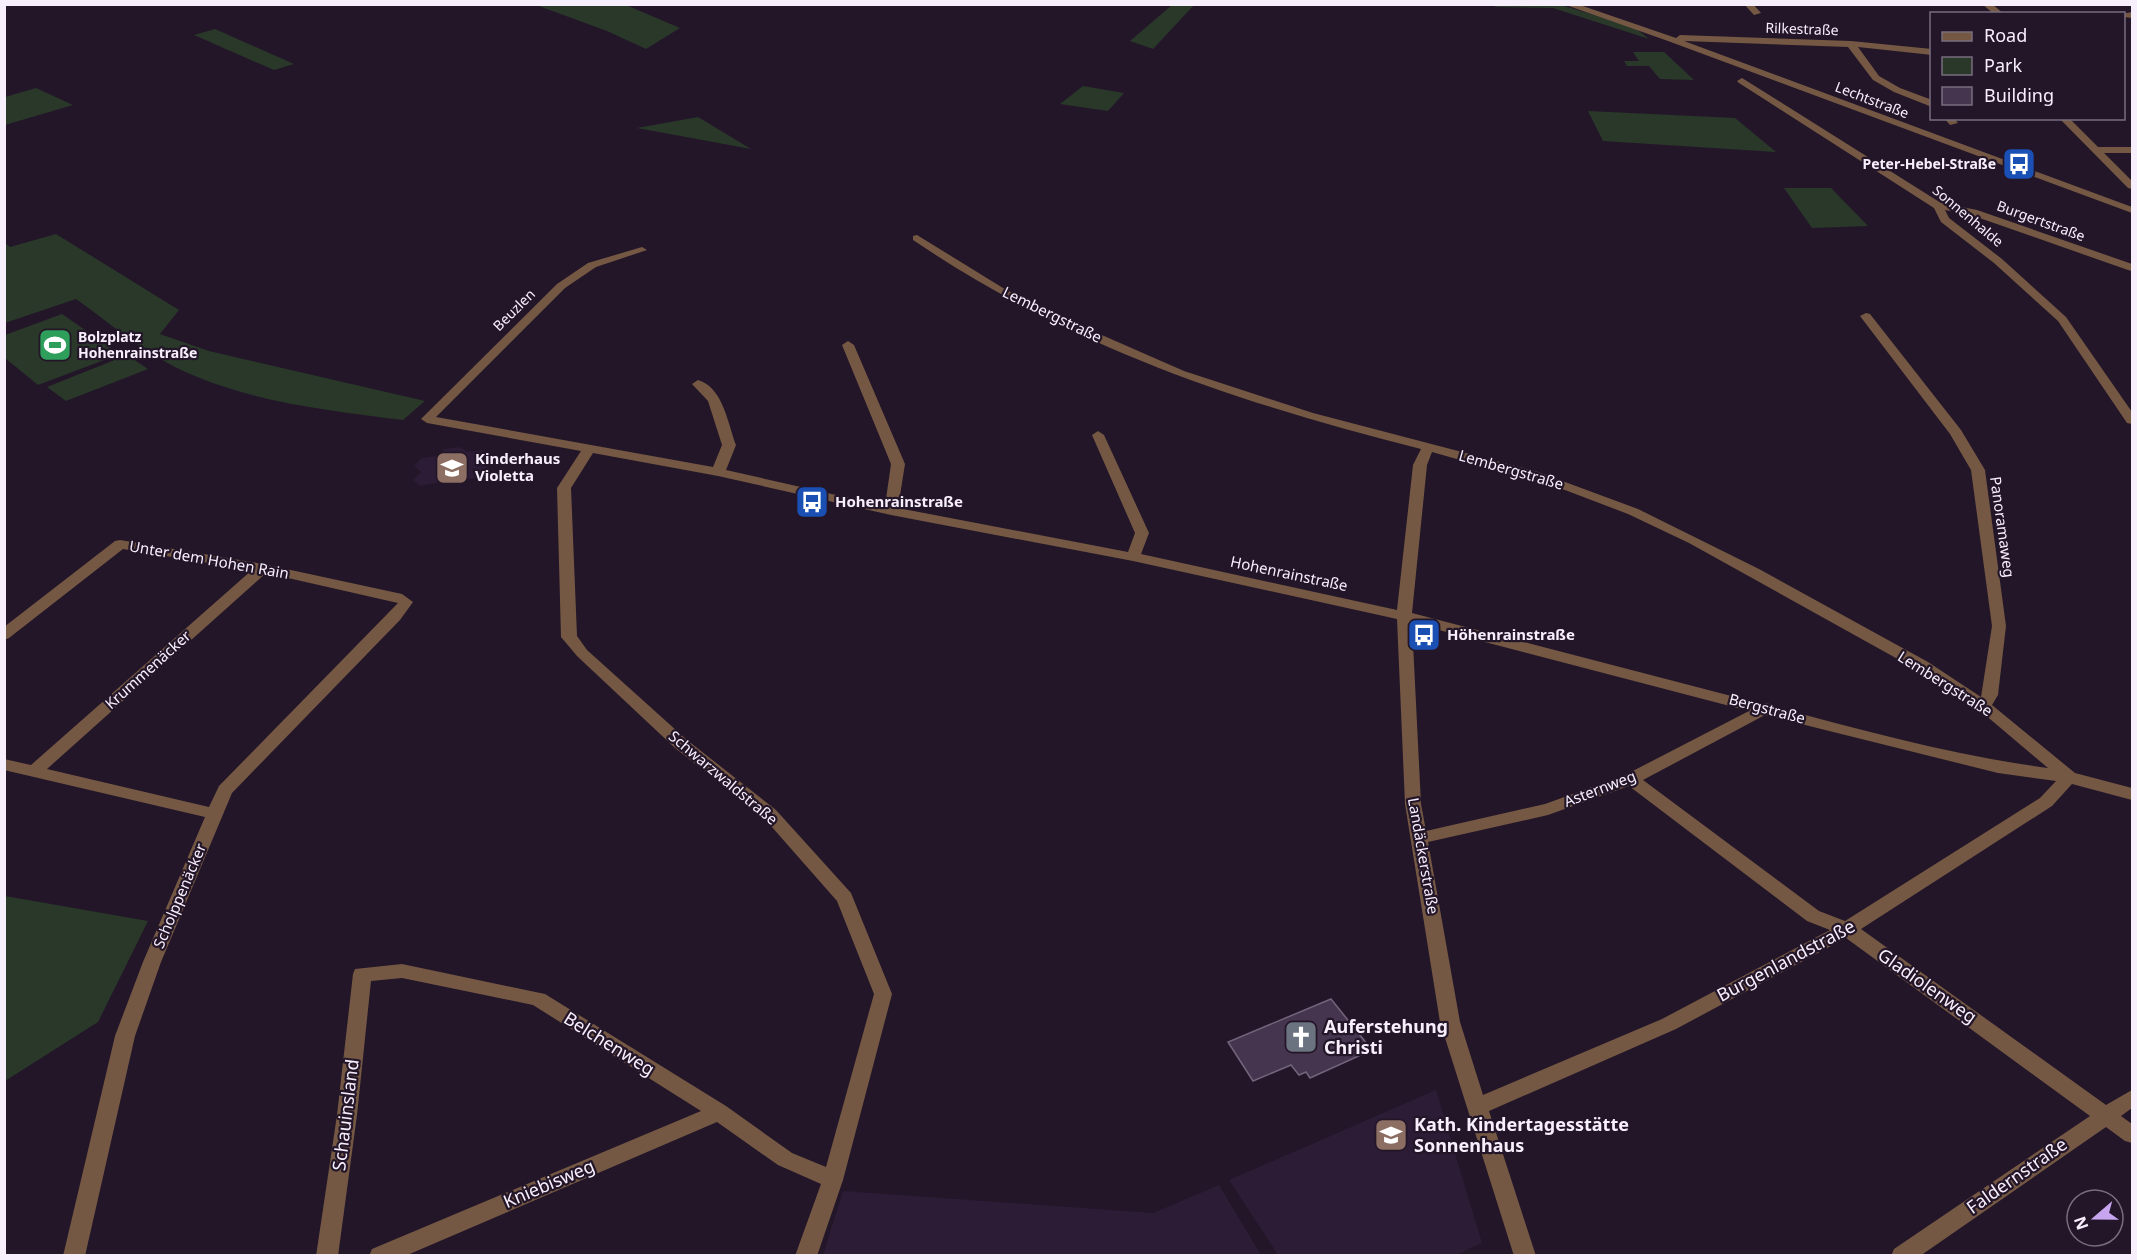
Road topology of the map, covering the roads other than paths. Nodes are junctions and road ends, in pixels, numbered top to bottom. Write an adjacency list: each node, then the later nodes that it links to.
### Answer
1 (1567, 4): 4 (street, Lechtstraße)
2 (1748, 4): 3 (street)
3 (1757, 13)
4 (1671, 39): 5 (street, Rilkestraße); 14 (street, Lechtstraße)
5 (1851, 44): 6 (street, Rilkestraße); 8 (street)
6 (1930, 52)
7 (1742, 81): 13 (street, Sonnenhalde)
8 (1930, 103)
9 (2064, 120): 10 (street)
10 (2094, 150): 11 (street); 12 (street)
11 (2133, 150)
12 (2133, 186)
13 (1938, 206): 17 (street, Burgertstraße); 22 (street, Sonnenhalde)
14 (2133, 210)
15 (917, 238): 24 (street, Lembergstraße)
16 (642, 250): 21 (street, Beuzlen)
17 (2133, 268)
18 (1866, 316): 33 (street, Panoramaweg)
19 (848, 345): 27 (street)
20 (698, 384): 26 (street)
21 (427, 420): 25 (street, Hohenrainstraße)
22 (2133, 420)
23 (1098, 435): 28 (street)
24 (1428, 447): 31 (street, Landäckerstraße); 33 (street, Lembergstraße)
25 (588, 450): 26 (street, Hohenrainstraße); 49 (street, Schwarzwaldstraße)
26 (718, 472): 27 (street, Hohenrainstraße)
27 (891, 511): 28 (street, Hohenrainstraße)
28 (1133, 557): 31 (street, Hohenrainstraße)
29 (262, 568): 30 (street, Unter dem Hohen Rain); 32 (street, Unter dem Hohen Rain); 36 (street, Krummenäcker)
30 (406, 602): 40 (street, Scholppenäcker)
31 (1404, 616): 34 (street, Bergstraße); 41 (street, Landäckerstraße)
32 (4, 635)
33 (1984, 705): 37 (street, Lembergstraße)
34 (1767, 708): 37 (street, Bergstraße); 38 (street, Asternweg)
35 (4, 764): 36 (street)
36 (34, 771): 40 (street)
37 (2069, 777): 39 (street, Bergstraße); 42 (street, Burgenlandstraße)
38 (1631, 779): 41 (street, Asternweg); 42 (street, Gladiolenweg)
39 (2133, 794)
40 (215, 814): 50 (street, Scholppenäcker)
41 (1421, 838): 45 (street, Landäckerstraße)
42 (1847, 929): 45 (street, Burgenlandstraße); 47 (street, Gladiolenweg)
43 (362, 974): 46 (street, Belchenweg); 51 (street, Schauinsland)
44 (2133, 1098): 47 (street, Faldernstraße)
45 (1479, 1106): 54 (street, Landäckerstraße)
46 (719, 1112): 49 (street, Belchenweg); 52 (street, Kniebisweg)
47 (2106, 1114): 48 (street, Gladiolenweg); 55 (street, Faldernstraße)
48 (2133, 1135)
49 (834, 1180): 53 (street, Schwarzwaldstraße)
50 (74, 1256)
51 (327, 1256)
52 (380, 1256)
53 (806, 1256)
54 (1525, 1256)
55 (1902, 1256)

